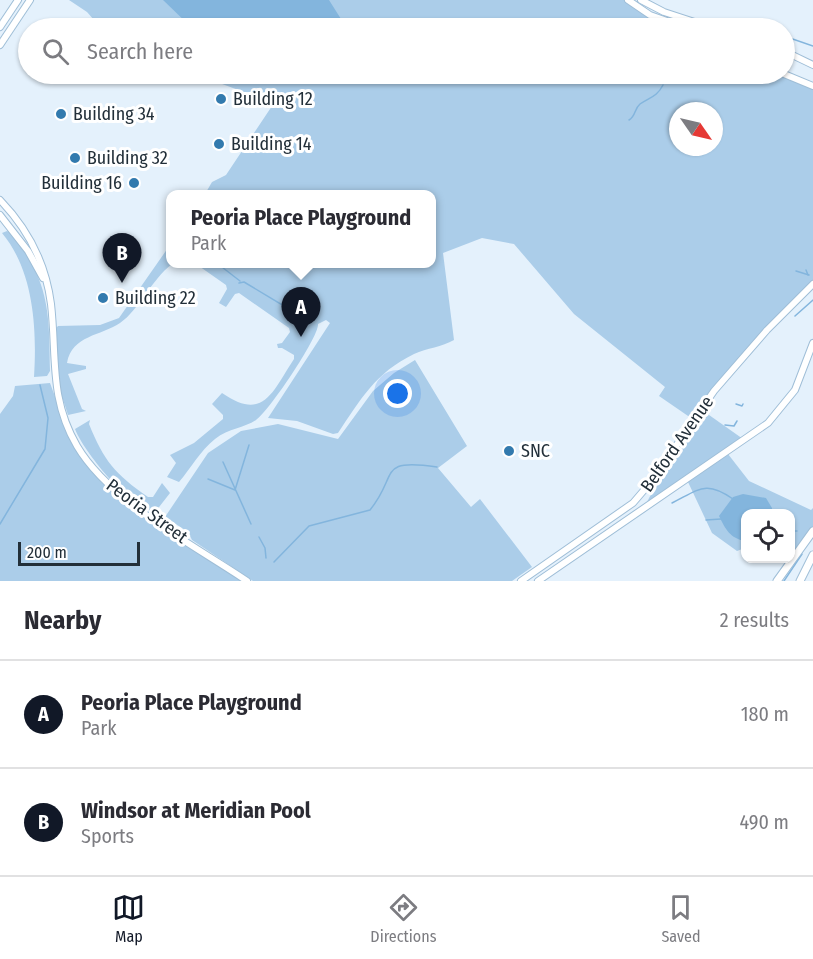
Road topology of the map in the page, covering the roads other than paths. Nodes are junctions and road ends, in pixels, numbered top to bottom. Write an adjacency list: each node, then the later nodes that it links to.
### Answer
1 (18, 0): 7 (main road)
2 (30, 0): 8 (main road)
3 (628, 0): 5 (main road)
4 (641, 0): 6 (main road)
5 (659, 18)
6 (682, 18)
7 (0, 27)
8 (0, 45)
9 (795, 56): 10 (main road)
10 (813, 65)
11 (795, 79): 12 (main road)
12 (813, 86)
13 (0, 200): 15 (main road, Peoria Street)
14 (0, 214): 15 (main road, Peoria Street)
15 (45, 281): 20 (main road, Peoria Street)
16 (813, 284): 21 (main road, Belford Avenue)
17 (813, 343): 22 (main road, Belford Avenue)
18 (813, 531): 23 (highway)
19 (813, 555): 24 (highway)
20 (247, 581)
21 (521, 581)
22 (538, 581)
23 (777, 581)
24 (800, 581)

